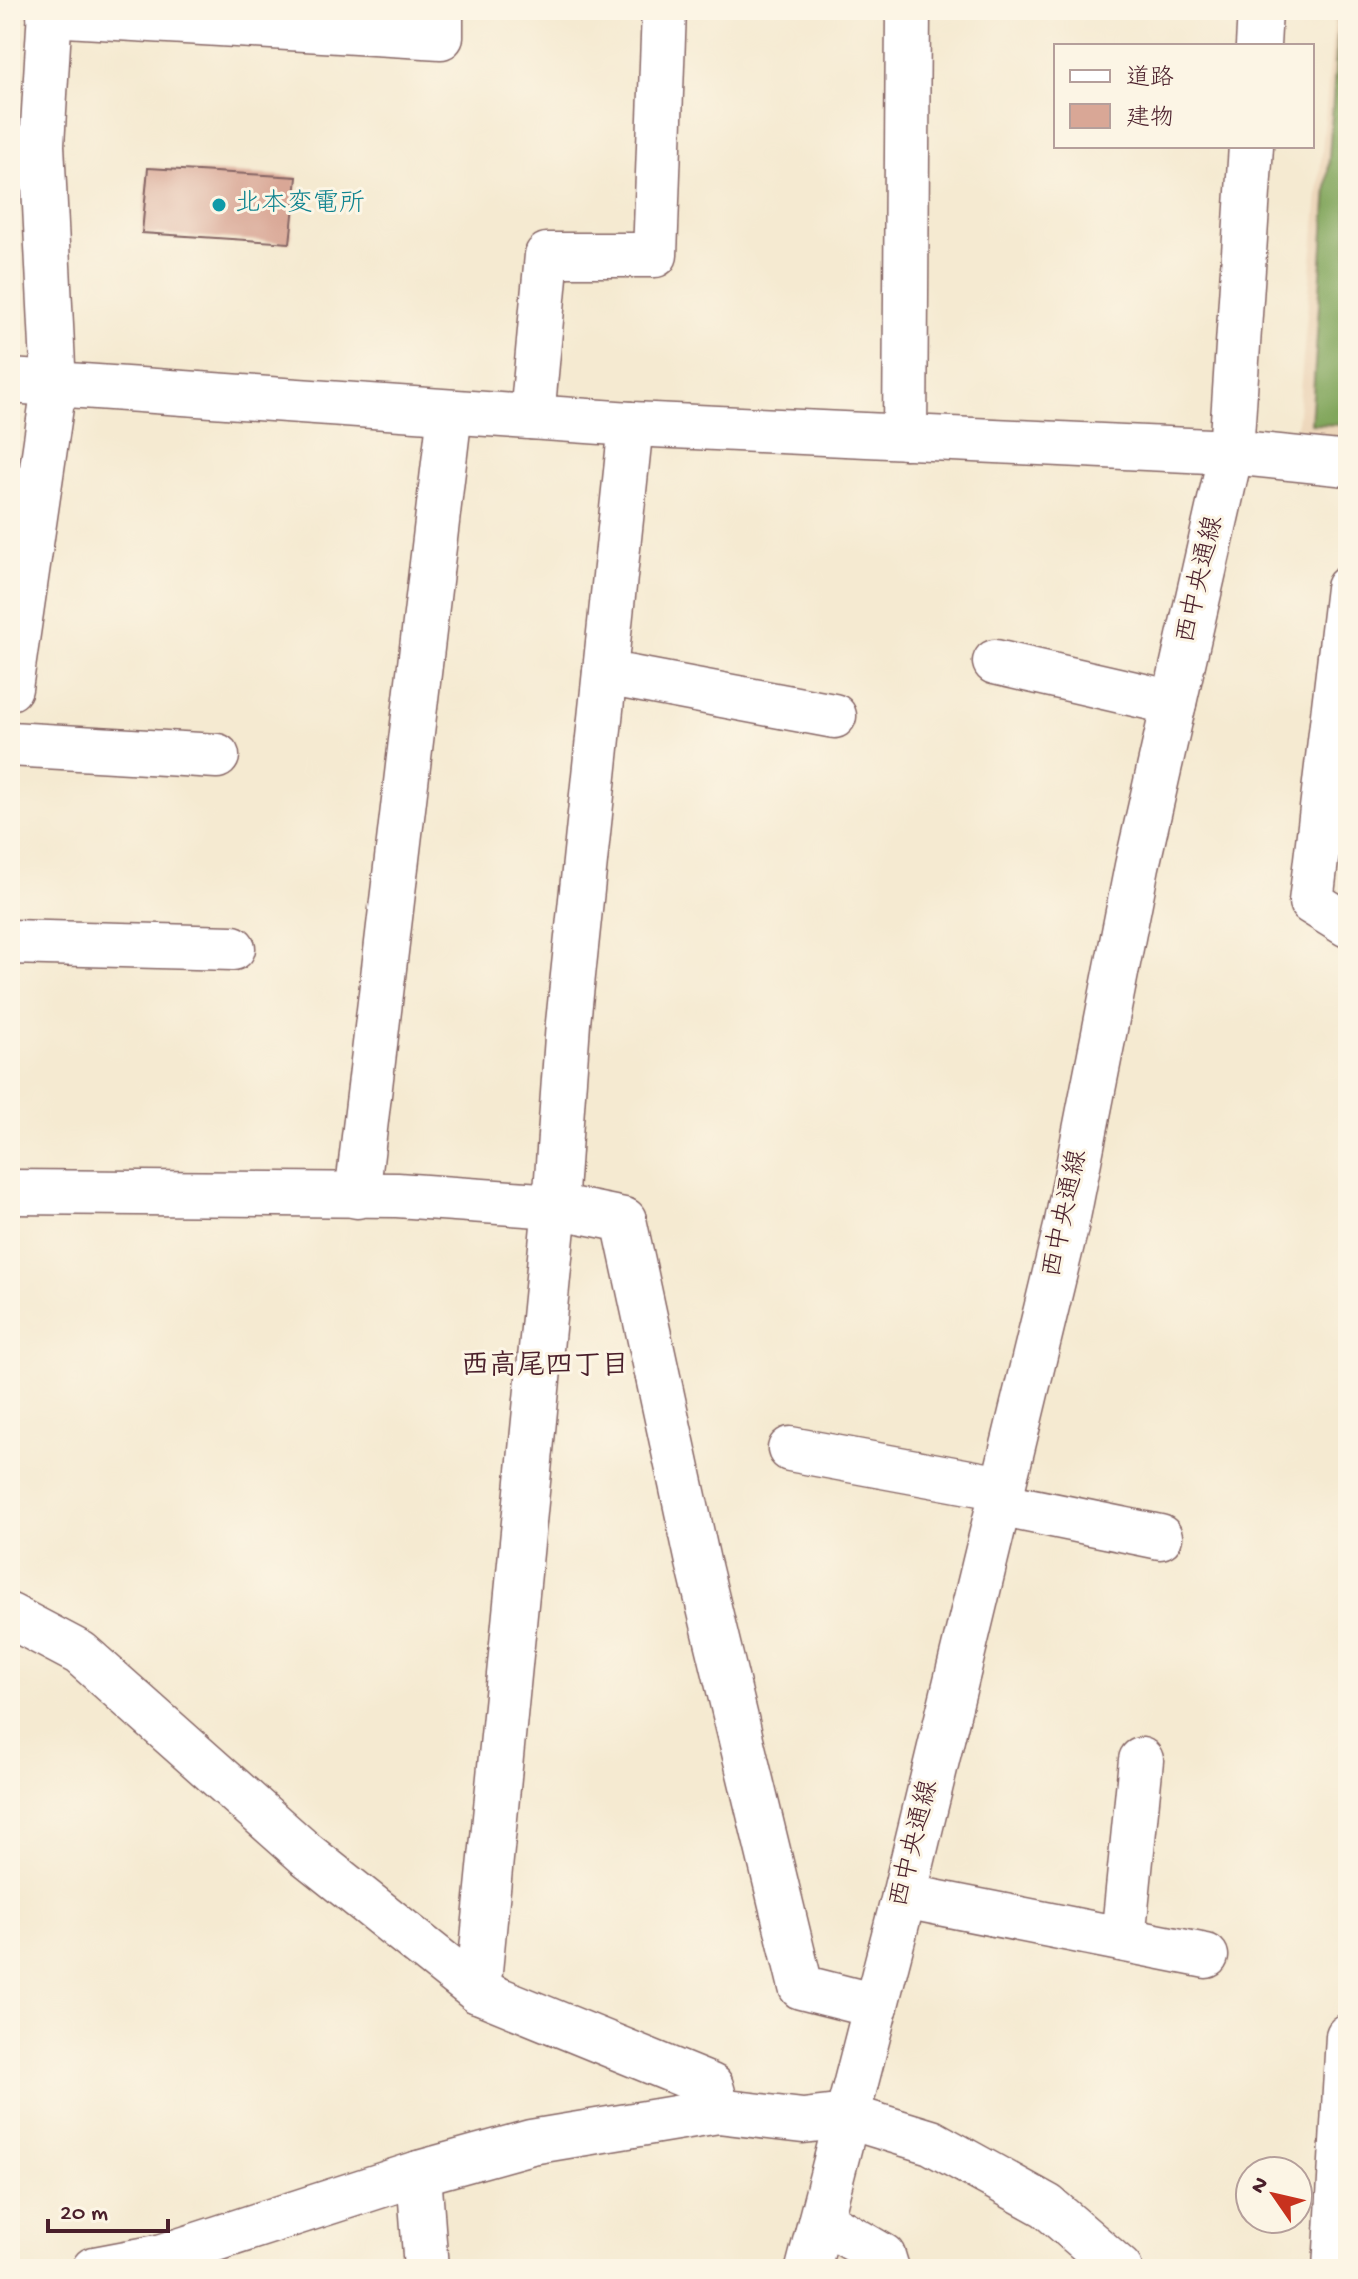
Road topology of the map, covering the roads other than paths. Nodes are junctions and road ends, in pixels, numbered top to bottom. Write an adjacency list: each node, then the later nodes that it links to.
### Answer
1 (441, 10): 6 (street)
2 (664, 10): 13 (street)
3 (908, 10): 15 (street)
4 (1252, 10): 5 (street)
5 (1260, 10): 7 (street)
6 (50, 12): 8 (street)
7 (1258, 44)
8 (26, 144): 11 (street)
9 (1251, 148): 16 (street, 西中央通線)
10 (10, 381): 11 (street)
11 (54, 386): 12 (street); 21 (street)
12 (450, 412): 13 (street); 30 (street)
13 (532, 417): 14 (street)
14 (631, 424): 15 (street); 20 (street)
15 (905, 437): 16 (street)
16 (1231, 452): 17 (street); 22 (street, 西中央通線)
17 (1348, 464)
18 (1348, 588): 26 (street)
19 (995, 662): 22 (street)
20 (605, 673): 23 (street); 31 (street)
21 (10, 688)
22 (1174, 703): 33 (street, 西中央通線)
23 (834, 716)
24 (10, 744): 25 (street)
25 (217, 756)
26 (1348, 925)
27 (10, 942): 28 (street)
28 (233, 948)
29 (10, 1192): 30 (street)
30 (357, 1196): 31 (street)
31 (555, 1206): 40 (street); 41 (street)
32 (790, 1449): 33 (street)
33 (1000, 1496): 34 (street); 37 (street, 西中央通線)
34 (1160, 1537)
35 (10, 1616): 40 (street)
36 (1141, 1760): 38 (street)
37 (904, 1896): 38 (street); 41 (street, 西中央通線)
38 (1123, 1939): 39 (street)
39 (1206, 1956)
40 (478, 1991): 43 (street)
41 (876, 2006): 44 (street, 西中央通線)
42 (1348, 2036): 53 (street)
43 (718, 2111): 44 (street); 45 (street)
44 (846, 2116): 46 (street, 西中央通線); 52 (street)
45 (419, 2173): 47 (street); 49 (street)
46 (821, 2220): 50 (street, 西中央通線); 51 (street)
47 (164, 2262): 48 (street)
48 (94, 2269)
49 (426, 2269)
50 (808, 2269)
51 (887, 2269)
52 (1120, 2269)
53 (1335, 2269)

